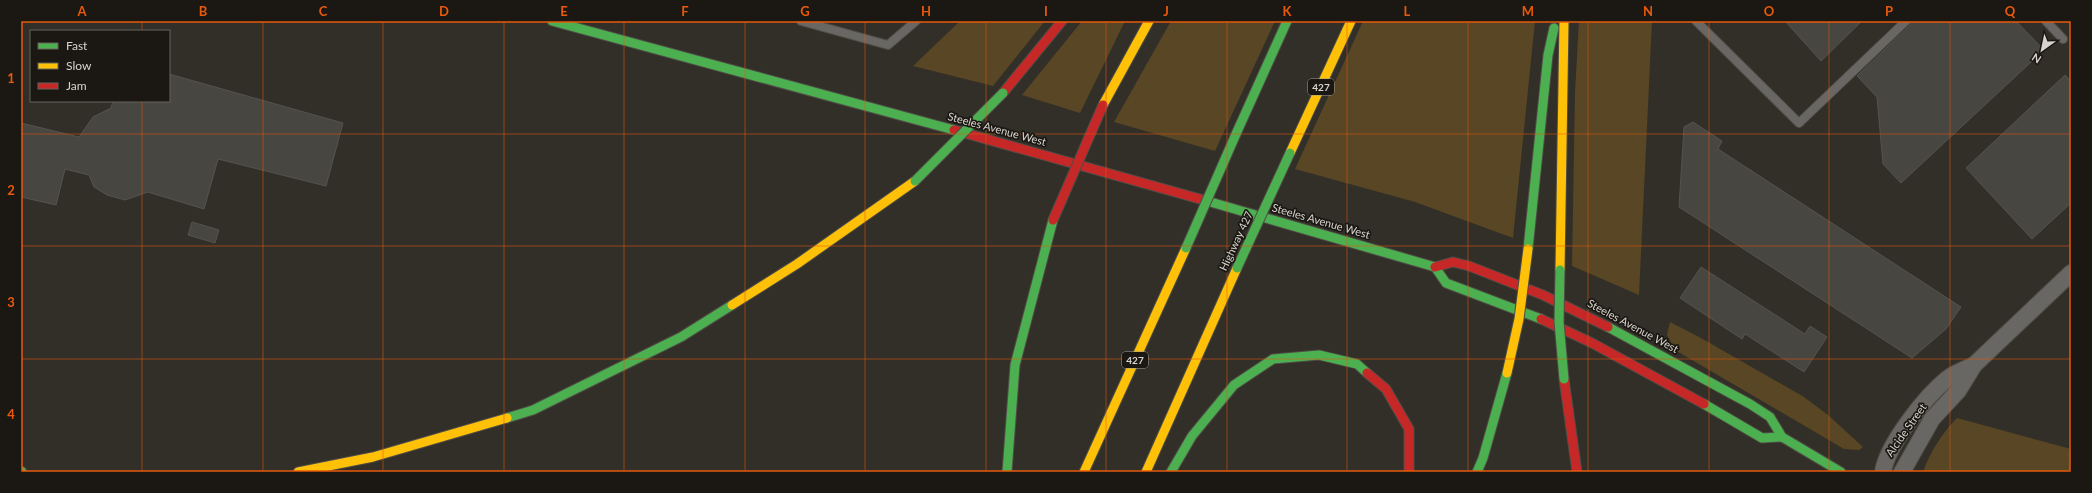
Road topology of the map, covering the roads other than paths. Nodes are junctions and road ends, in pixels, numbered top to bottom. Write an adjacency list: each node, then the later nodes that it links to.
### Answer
1 (552, 21): 14 (main road, Steeles Avenue West)
2 (801, 21): 3 (lane)
3 (916, 21)
4 (1062, 21): 18 (main road, bridge)
5 (1149, 21): 19 (main road, bridge)
6 (1287, 21): 20 (main road, 427, bridge)
7 (1351, 21): 21 (main road, Highway 427 / 427, bridge)
8 (1555, 21): 24 (main road, bridge)
9 (1564, 21): 25 (main road, bridge)
10 (1696, 21): 11 (lane)
11 (1906, 21)
12 (2046, 21): 13 (lane)
13 (2063, 39)
14 (1435, 267): 17 (main road); 17 (main road, Steeles Avenue West)
15 (2071, 273): 16 (street, Alcide Street)
16 (1974, 365): 27 (street, Alcide Street); 28 (street, Alcide Street)
17 (1782, 436): 26 (main road, Steeles Avenue West)
18 (298, 472)
19 (1007, 472)
20 (1084, 472)
21 (1146, 472)
22 (1171, 472): 23 (main road)
23 (1409, 472)
24 (1477, 472)
25 (1577, 472)
26 (1841, 472)
27 (1883, 472)
28 (1902, 472)

